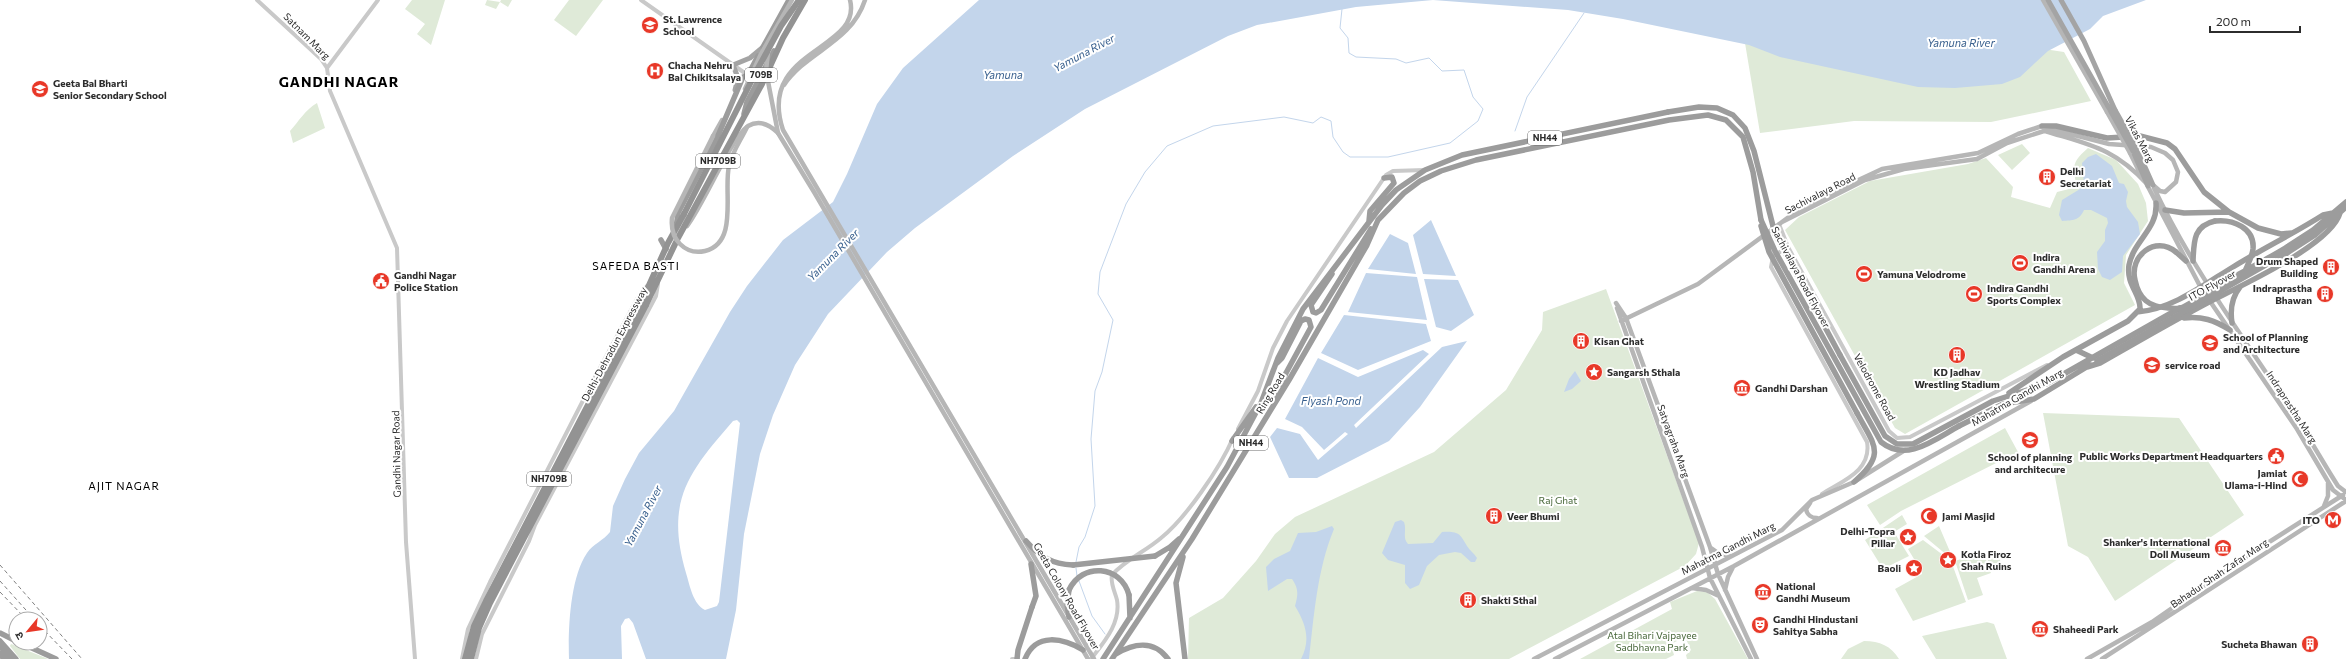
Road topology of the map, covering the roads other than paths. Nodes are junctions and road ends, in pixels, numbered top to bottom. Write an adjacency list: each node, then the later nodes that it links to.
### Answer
1 (257, 0): 16 (street, Satnam Marg)
2 (378, 0): 16 (street)
3 (642, 0): 15 (street)
4 (791, 0): 14 (highway, 709B); 21 (main road, bridge)
5 (799, 0): 13 (highway, Delhi-Dehradun Expressway / NH709B, bridge)
6 (805, 0): 18 (highway, Delhi-Dehradun Expressway / NH709B)
7 (850, 0): 19 (main road)
8 (866, 0): 19 (main road)
9 (2043, 0): 12 (main road, Vikas Marg)
10 (2048, 0): 12 (main road, Vikas Marg)
11 (2061, 0): 30 (main road, Vikas Marg, bridge)
12 (2070, 43): 30 (main road, Vikas Marg, bridge)
13 (770, 47): 21 (highway, Delhi-Dehradun Expressway / NH709B, bridge); 26 (main road, bridge)
14 (762, 48): 15 (main road); 17 (highway, 709B)
15 (733, 65): 17 (street); 20 (main road)
16 (327, 68): 128 (street, Gandhi Nagar Road)
17 (748, 75): 18 (street); 20 (highway, 709B)
18 (760, 82): 52 (highway, Delhi-Dehradun Expressway / NH709B)
19 (779, 96): 77 (main road)
20 (732, 101): 22 (highway, 709B)
21 (738, 108): 49 (highway, Delhi-Dehradun Expressway / NH709B, bridge)
22 (724, 118): 23 (main road, bridge); 49 (highway, 709B)
23 (747, 127): 26 (main road); 52 (main road, bridge)
24 (2043, 128): 25 (main road, Sachivalaya Road); 27 (main road, Sachivalaya Road); 28 (main road); 28 (highway)
25 (2031, 129): 27 (main road); 29 (main road, Sachivalaya Road)
26 (778, 133): 77 (main road)
27 (2033, 134): 29 (main road, Sachivalaya Road)
28 (2074, 135): 36 (main road); 36 (main road); 42 (highway)
29 (1994, 148): 31 (main road, Sachivalaya Road); 32 (main road, Sachivalaya Road)
30 (2133, 151): 36 (main road, Vikas Marg)
31 (1978, 153): 32 (main road); 37 (main road, Sachivalaya Road)
32 (1979, 158): 37 (main road, Sachivalaya Road)
33 (1465, 164): 45 (highway, Ring Road / NH44); 46 (highway, Sachivalaya Road Flyover)
34 (1425, 170): 35 (street); 47 (highway, Ring Road); 89 (highway, Sachivalaya Road Flyover / NH44, bridge)
35 (1384, 178): 47 (highway); 88 (street)
36 (2150, 185): 39 (main road, Vikas Marg); 41 (main road, Vikas Marg)
37 (1839, 192): 48 (main road, Sachivalaya Road)
38 (2346, 202): 43 (highway)
39 (2156, 203): 58 (main road, Vikas Marg); 70 (highway)
40 (2346, 208): 44 (highway)
41 (2166, 210): 42 (highway); 59 (main road, Vikas Marg)
42 (2229, 212): 51 (highway)
43 (2333, 213): 50 (highway, ITO Flyover); 51 (highway)
44 (2340, 213): 50 (highway, ITO Flyover); 65 (highway)
45 (1378, 220): 57 (highway); 85 (highway, Ring Road / NH44)
46 (1760, 220): 83 (highway, Sachivalaya Road Flyover, bridge); 91 (highway, bridge)
47 (1369, 222): 57 (highway, Ring Road)
48 (1780, 223): 54 (street, Velodrome Road); 71 (main road, Sachivalaya Road)
49 (676, 228): 55 (highway, Delhi-Dehradun Expressway / NH709B)
50 (2314, 232): 56 (highway, ITO Flyover)
51 (2294, 233): 60 (highway)
52 (678, 238): 62 (highway, Delhi-Dehradun Expressway / NH709B)
53 (661, 240): 55 (highway)
54 (1788, 247): 78 (street, Velodrome Road); 94 (street)
55 (666, 249): 63 (highway, Delhi-Dehradun Expressway / NH709B)
56 (2287, 250): 61 (highway, ITO Flyover, bridge); 79 (highway, ITO Flyover, bridge)
57 (1341, 258): 80 (highway, Ring Road)
58 (2186, 260): 66 (main road, Vikas Marg); 69 (highway, bridge)
59 (2193, 261): 61 (highway, bridge); 64 (main road, Vikas Marg)
60 (2232, 267): 64 (highway); 65 (highway)
61 (2245, 271): 69 (highway, ITO Flyover, bridge)
62 (659, 279): 68 (highway, Delhi-Dehradun Expressway / NH709B); 87 (street)
63 (650, 283): 68 (highway, Delhi-Dehradun Expressway / NH709B); 86 (street)
64 (2208, 284): 66 (highway); 67 (main road, Vikas Marg)
65 (2242, 285): 67 (highway); 74 (highway)
66 (2202, 288): 67 (main road, Indraprastha Marg); 70 (highway)
67 (2213, 300): 72 (highway); 74 (main road, Indraprastha Marg); 75 (main road, Indraprastha Marg)
68 (644, 304): 129 (highway, Delhi-Dehradun Expressway / NH709B, bridge); 130 (highway, Delhi-Dehradun Expressway / NH709B, bridge)
69 (2180, 308): 79 (highway, ITO Flyover)
70 (2137, 312): 76 (highway)
71 (1626, 318): 73 (main road, Sachivalaya Road); 73 (main road, Satyagraha Marg); 105 (main road, Satyagraha Marg)
72 (2181, 318): 75 (highway); 81 (highway)
73 (1621, 321): 110 (main road, Satyagraha Marg)
74 (2232, 323): 90 (main road, Indraprastha Marg)
75 (2230, 330): 90 (main road, Indraprastha Marg)
76 (2076, 350): 78 (highway); 79 (highway)
77 (910, 354): 103 (main road, Geeta Colony Road Flyover); 107 (main road, Geeta Colony Road Flyover)
78 (2063, 357): 82 (highway)
79 (2095, 358): 81 (highway, ITO Flyover); 82 (highway, Mahatma Gandhi Marg)
80 (1275, 366): 84 (highway, Ring Road); 85 (highway)
81 (2087, 366): 83 (highway, Mahatma Gandhi Marg)
82 (2000, 399): 89 (highway, Mahatma Gandhi Marg)
83 (2034, 399): 99 (main road, Mahatma Gandhi Marg)
84 (1262, 403): 88 (highway); 101 (highway, Ring Road)
85 (1267, 415): 104 (highway, Ring Road / NH44)
86 (572, 423): 87 (street); 100 (street)
87 (586, 430): 102 (street)
88 (1232, 441): 135 (street)
89 (1913, 444): 91 (main road, Mahatma Gandhi Marg)
90 (2330, 478): 92 (main road); 93 (main road, Indraprastha Marg); 95 (main road, Indraprastha Marg); 98 (main road)
91 (1854, 482): 94 (main road, Mahatma Gandhi Marg)
92 (2346, 488)
93 (2346, 492): 95 (main road, Bahadur Shah Zafar Marg)
94 (1819, 496): 96 (main road, Mahatma Gandhi Marg)
95 (2341, 496): 97 (main road, Indraprastha Marg); 98 (main road, Bahadur Shah Zafar Marg)
96 (1812, 500): 99 (main road); 106 (main road, Mahatma Gandhi Marg)
97 (2346, 500): 144 (main road, Bahadur Shah Zafar Marg)
98 (2323, 508): 143 (main road, Bahadur Shah Zafar Marg)
99 (1819, 518): 109 (main road, Mahatma Gandhi Marg)
100 (515, 533): 102 (street); 129 (street)
101 (1186, 533): 103 (highway, bridge); 117 (highway, Ring Road)
102 (529, 541): 131 (street)
103 (1026, 541): 116 (main road, Geeta Colony Road Flyover)
104 (1187, 545): 123 (highway, Ring Road / NH44); 138 (highway)
105 (1710, 547): 106 (main road); 108 (main road, Satyagraha Marg)
106 (1730, 556): 108 (main road, Mahatma Gandhi Marg)
107 (1031, 564): 120 (main road, Geeta Colony Road Flyover); 133 (highway, bridge)
108 (1715, 564): 110 (main road, Mahatma Gandhi Marg); 111 (main road, Satyagraha Marg)
109 (1734, 566): 111 (main road, Mahatma Gandhi Marg); 114 (main road)
110 (1707, 568): 112 (main road, Satyagraha Marg); 139 (main road, Mahatma Gandhi Marg)
111 (1718, 574): 112 (main road, Mahatma Gandhi Marg); 114 (main road, Satyagraha Marg)
112 (1710, 578): 113 (main road, Mahatma Gandhi Marg); 115 (main road, Satyagraha Marg)
113 (1692, 588): 115 (main road); 140 (main road, Mahatma Gandhi Marg)
114 (1725, 591): 142 (main road, Satyagraha Marg)
115 (1719, 596): 141 (main road, Satyagraha Marg)
116 (1070, 617): 117 (highway, bridge); 135 (main road, Geeta Colony Road Flyover, bridge)
117 (1130, 618): 136 (highway, Ring Road)
118 (0, 641): 126 (highway)
119 (0, 646): 125 (highway)
120 (1083, 650): 134 (highway); 135 (main road, Geeta Colony Road Flyover)
121 (38, 651): 127 (highway)
122 (0, 654): 124 (highway)
123 (1113, 658): 137 (highway)
124 (4, 659)
125 (10, 659)
126 (16, 659)
127 (56, 659)
128 (415, 659)
129 (464, 659)
130 (471, 659)
131 (476, 659)
132 (1012, 659): 133 (street)
133 (1017, 659)
134 (1025, 659)
135 (1091, 659)
136 (1103, 659)
137 (1168, 659)
138 (1186, 659)
139 (1534, 659)
140 (1555, 659)
141 (1750, 659)
142 (1757, 659)
143 (2087, 659)
144 (2102, 659)

